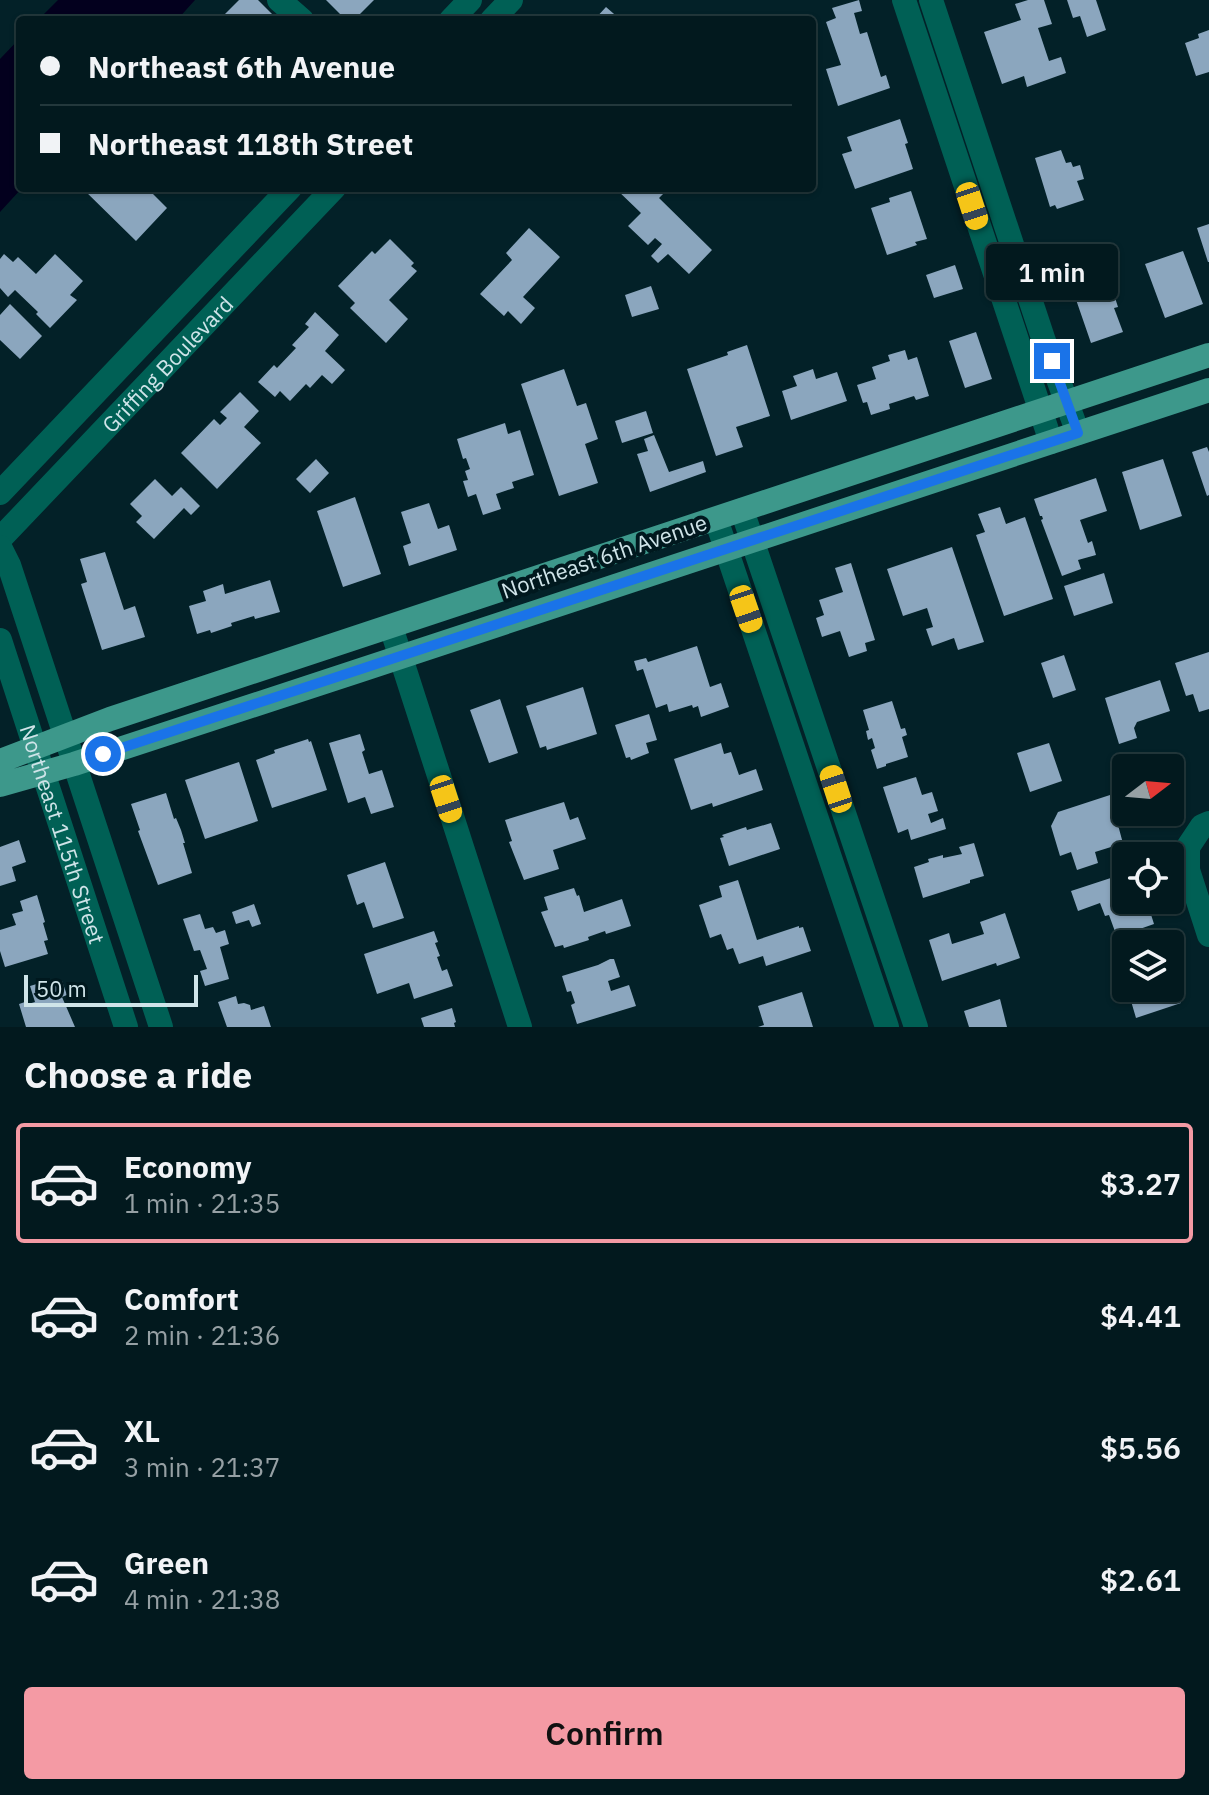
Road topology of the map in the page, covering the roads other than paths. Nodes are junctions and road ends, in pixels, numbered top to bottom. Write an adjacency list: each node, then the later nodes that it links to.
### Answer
1 (279, 0): 6 (street)
2 (470, 0): 7 (street)
3 (511, 0): 8 (street)
4 (904, 0): 14 (street)
5 (931, 0): 13 (street)
6 (297, 16)
7 (455, 16)
8 (496, 16)
9 (286, 192): 17 (street, Griffing Boulevard)
10 (330, 192): 20 (street, Griffing Boulevard)
11 (1209, 355): 13 (main road, Northeast 6th Avenue)
12 (1209, 390): 15 (main road, Northeast 6th Avenue)
13 (1067, 402): 14 (main road, Northeast 6th Avenue); 15 (street)
14 (1041, 411): 16 (street); 18 (main road, Northeast 6th Avenue)
15 (1078, 433): 16 (main road, Northeast 6th Avenue)
16 (1051, 442): 21 (main road, Northeast 6th Avenue)
17 (0, 493)
18 (742, 510): 19 (main road, Northeast 6th Avenue); 21 (street)
19 (716, 519): 23 (street); 24 (main road, Northeast 6th Avenue)
20 (0, 539)
21 (752, 541): 23 (main road, Northeast 6th Avenue); 39 (street)
22 (0, 547): 27 (street, Northeast 115th Street)
23 (726, 549): 26 (main road, Northeast 6th Avenue); 38 (street)
24 (391, 627): 26 (street); 27 (main road, Northeast 6th Avenue)
25 (0, 640): 28 (street, Northeast 115th Street)
26 (400, 657): 30 (main road, Northeast 6th Avenue); 37 (street)
27 (66, 735): 28 (main road, Northeast 6th Avenue); 30 (street, Northeast 115th Street)
28 (36, 747): 29 (main road, Northeast 6th Avenue); 31 (street, Northeast 115th Street)
29 (0, 761)
30 (74, 764): 31 (main road, Northeast 6th Avenue); 36 (street, Northeast 115th Street)
31 (43, 772): 32 (main road, Northeast 6th Avenue); 35 (street, Northeast 115th Street)
32 (0, 785)
33 (1209, 823): 34 (street)
34 (1209, 935)
35 (126, 1027)
36 (161, 1027)
37 (520, 1027)
38 (887, 1027)
39 (916, 1027)

